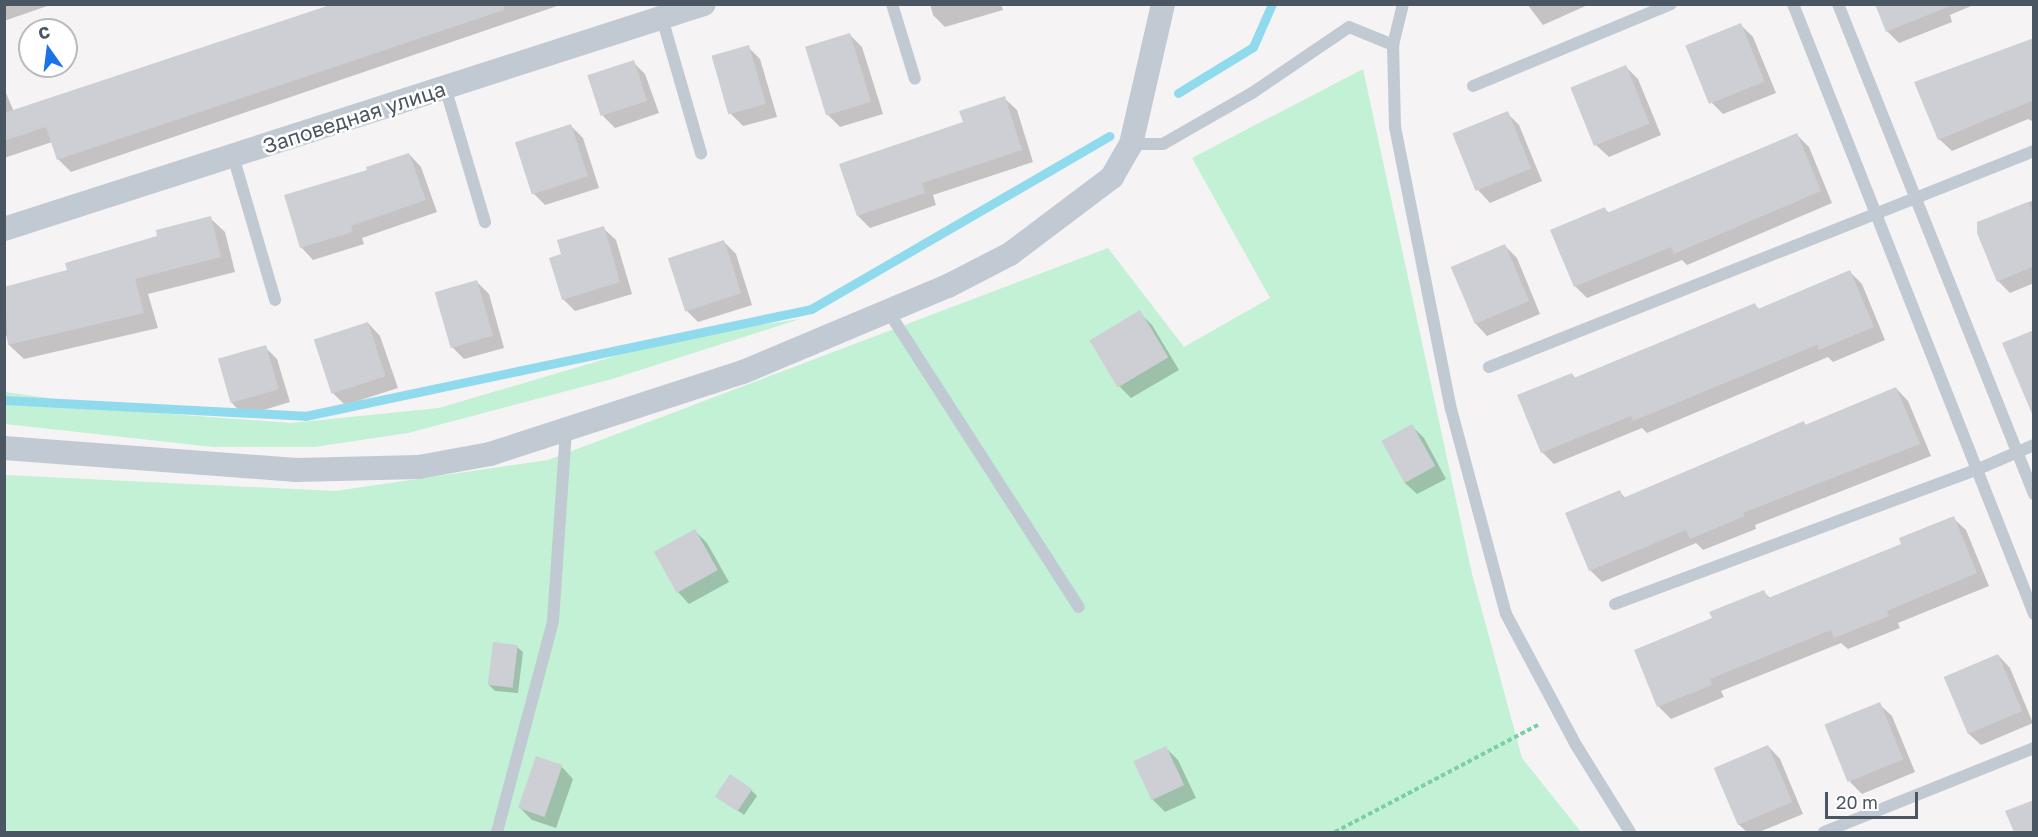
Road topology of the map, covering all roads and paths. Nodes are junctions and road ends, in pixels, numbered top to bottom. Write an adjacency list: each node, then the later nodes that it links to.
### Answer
1 (704, 4): 8 (street, Заповедная улица)
2 (892, 4): 10 (lane)
3 (1163, 4): 13 (street)
4 (1403, 4): 9 (lane)
5 (1671, 4): 11 (lane)
6 (1793, 4): 18 (lane)
7 (1838, 4): 17 (lane)
8 (662, 18): 12 (street, Заповедная улица); 15 (lane)
9 (1393, 45): 13 (lane); 33 (lane)
10 (915, 79)
11 (1473, 86)
12 (445, 87): 16 (street, Заповедная улица); 19 (lane)
13 (1131, 144): 22 (street)
14 (2034, 151): 17 (lane)
15 (701, 153)
16 (233, 156): 20 (street, Заповедная улица); 21 (lane)
17 (1916, 198): 18 (lane); 27 (lane)
18 (1876, 216): 23 (lane); 28 (lane)
19 (485, 222)
20 (4, 229)
21 (275, 300)
22 (888, 311): 24 (street); 31 (lane)
23 (1489, 367)
24 (566, 432): 26 (street); 35 (lane)
25 (2034, 445): 27 (lane)
26 (4, 448)
27 (2016, 452): 28 (lane); 29 (lane)
28 (1976, 470): 30 (lane); 32 (lane)
29 (2034, 494)
30 (1615, 604)
31 (1079, 607)
32 (2034, 614)
33 (1559, 714): 36 (path); 37 (lane)
34 (2034, 748): 38 (lane)
35 (497, 832)
36 (1335, 832)
37 (1630, 832)
38 (1824, 832)

